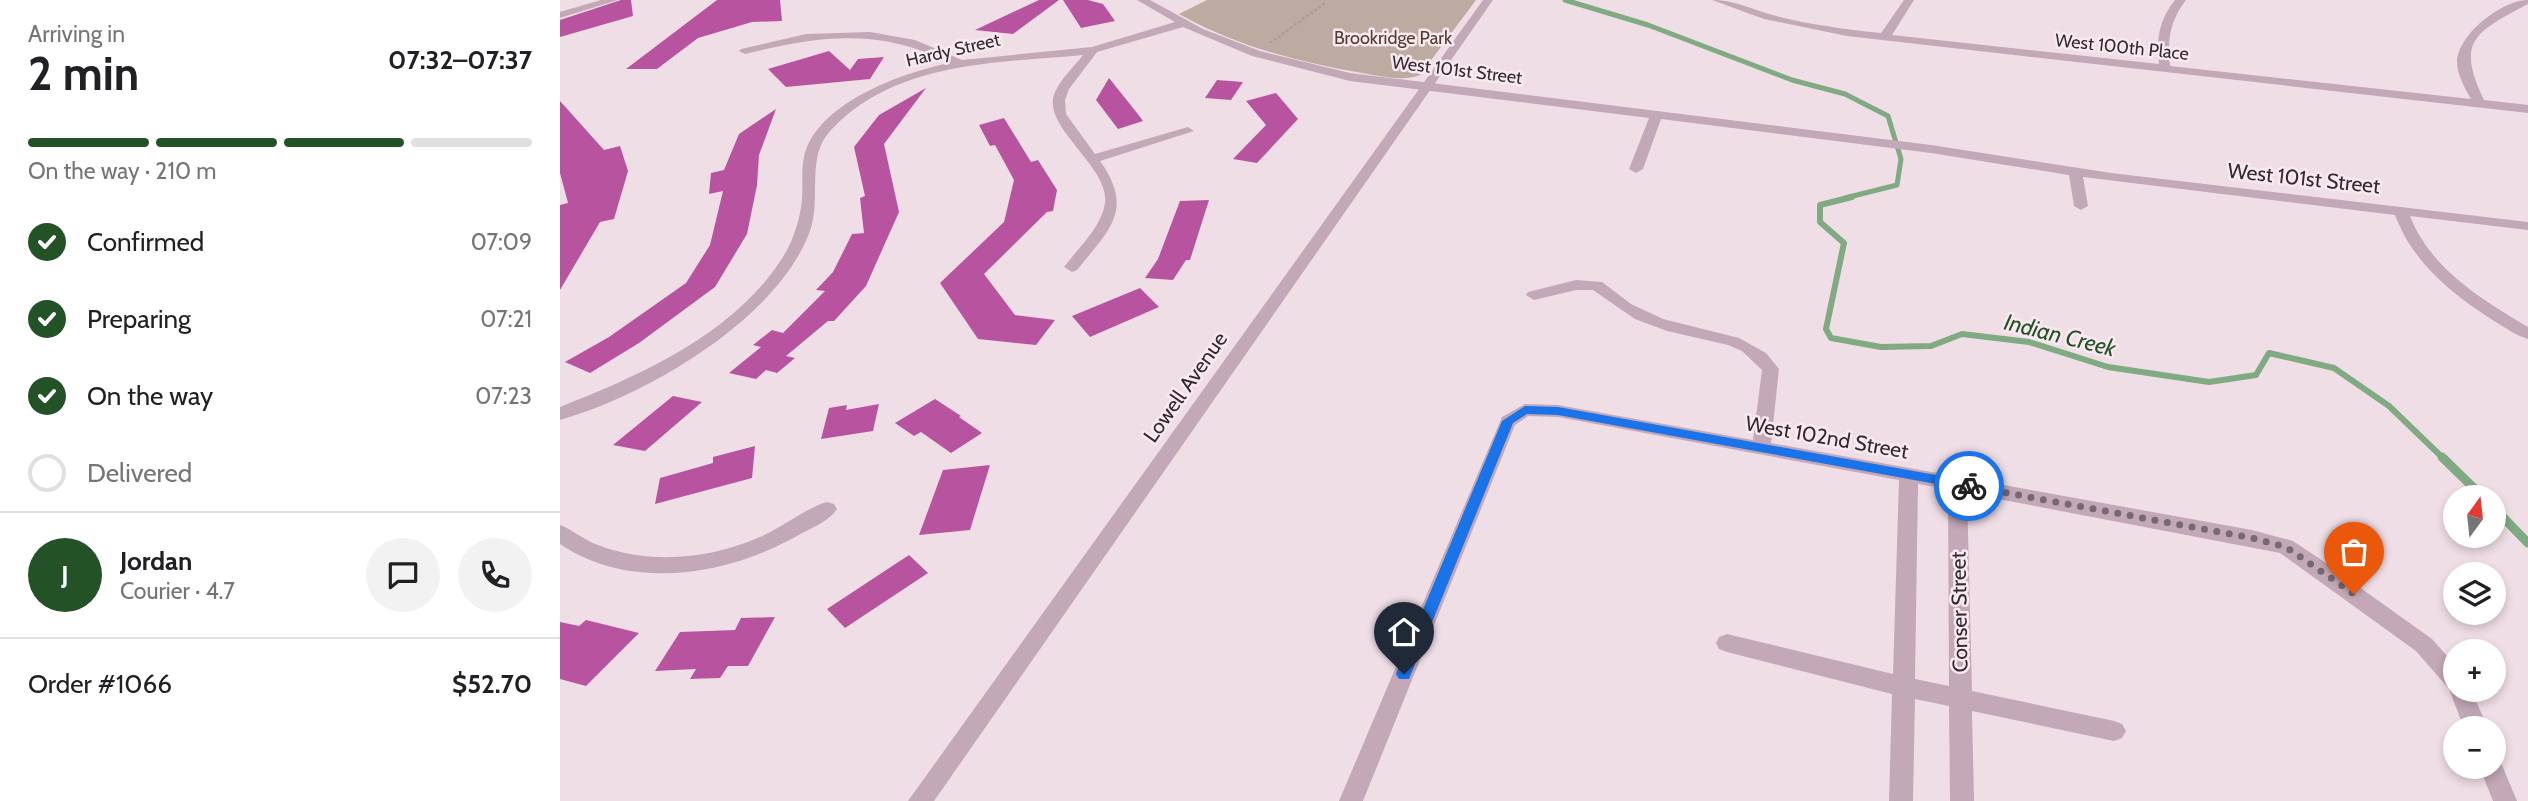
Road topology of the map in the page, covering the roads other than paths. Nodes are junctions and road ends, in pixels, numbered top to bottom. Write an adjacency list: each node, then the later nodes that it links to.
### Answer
1 (613, 0): 8 (street)
2 (1142, 0): 9 (street, West 101st Street)
3 (1488, 0): 15 (street, Lowell Avenue)
4 (1717, 0): 10 (street, West 100th Place)
5 (1909, 0): 10 (street)
6 (2181, 0): 14 (street)
7 (2527, 0): 16 (street)
8 (560, 15)
9 (1183, 23): 11 (street, Hardy Street); 15 (street, West 101st Street)
10 (1884, 38): 14 (street, West 100th Place)
11 (1093, 50): 13 (street, Hardy Street); 20 (street)
12 (745, 51): 13 (street)
13 (961, 64): 29 (street, Hardy Street)
14 (2165, 69): 16 (street, West 100th Place)
15 (1426, 86): 18 (street, West 101st Street); 41 (street, Lowell Avenue)
16 (2479, 104): 17 (street, West 100th Place)
17 (2528, 109)
18 (1657, 114): 21 (street); 22 (street, West 101st Street)
19 (1188, 131): 20 (street)
20 (1091, 160): 26 (street)
21 (1636, 169)
22 (2075, 172): 23 (street); 24 (street, West 101st Street)
23 (2081, 206)
24 (2400, 210): 25 (street, West 101st Street); 28 (street)
25 (2528, 226)
26 (1073, 267)
27 (1534, 295): 30 (street)
28 (2528, 334)
29 (560, 414)
30 (1761, 448): 31 (street, West 102nd Street); 42 (street, West 102nd Street)
31 (1909, 475): 32 (street, West 102nd Street); 37 (street)
32 (1958, 484): 36 (street, West 102nd Street); 38 (street, Conser Street)
33 (827, 509): 34 (street)
34 (560, 533)
35 (1727, 643): 37 (street, Conser Street)
36 (2443, 667)
37 (1905, 687): 38 (street, Conser Street); 43 (street)
38 (1960, 699): 39 (street, Conser Street); 44 (street, Conser Street)
39 (2114, 731)
40 (2496, 779): 45 (street)
41 (920, 801)
42 (1351, 801)
43 (1901, 801)
44 (1962, 801)
45 (2505, 801)

